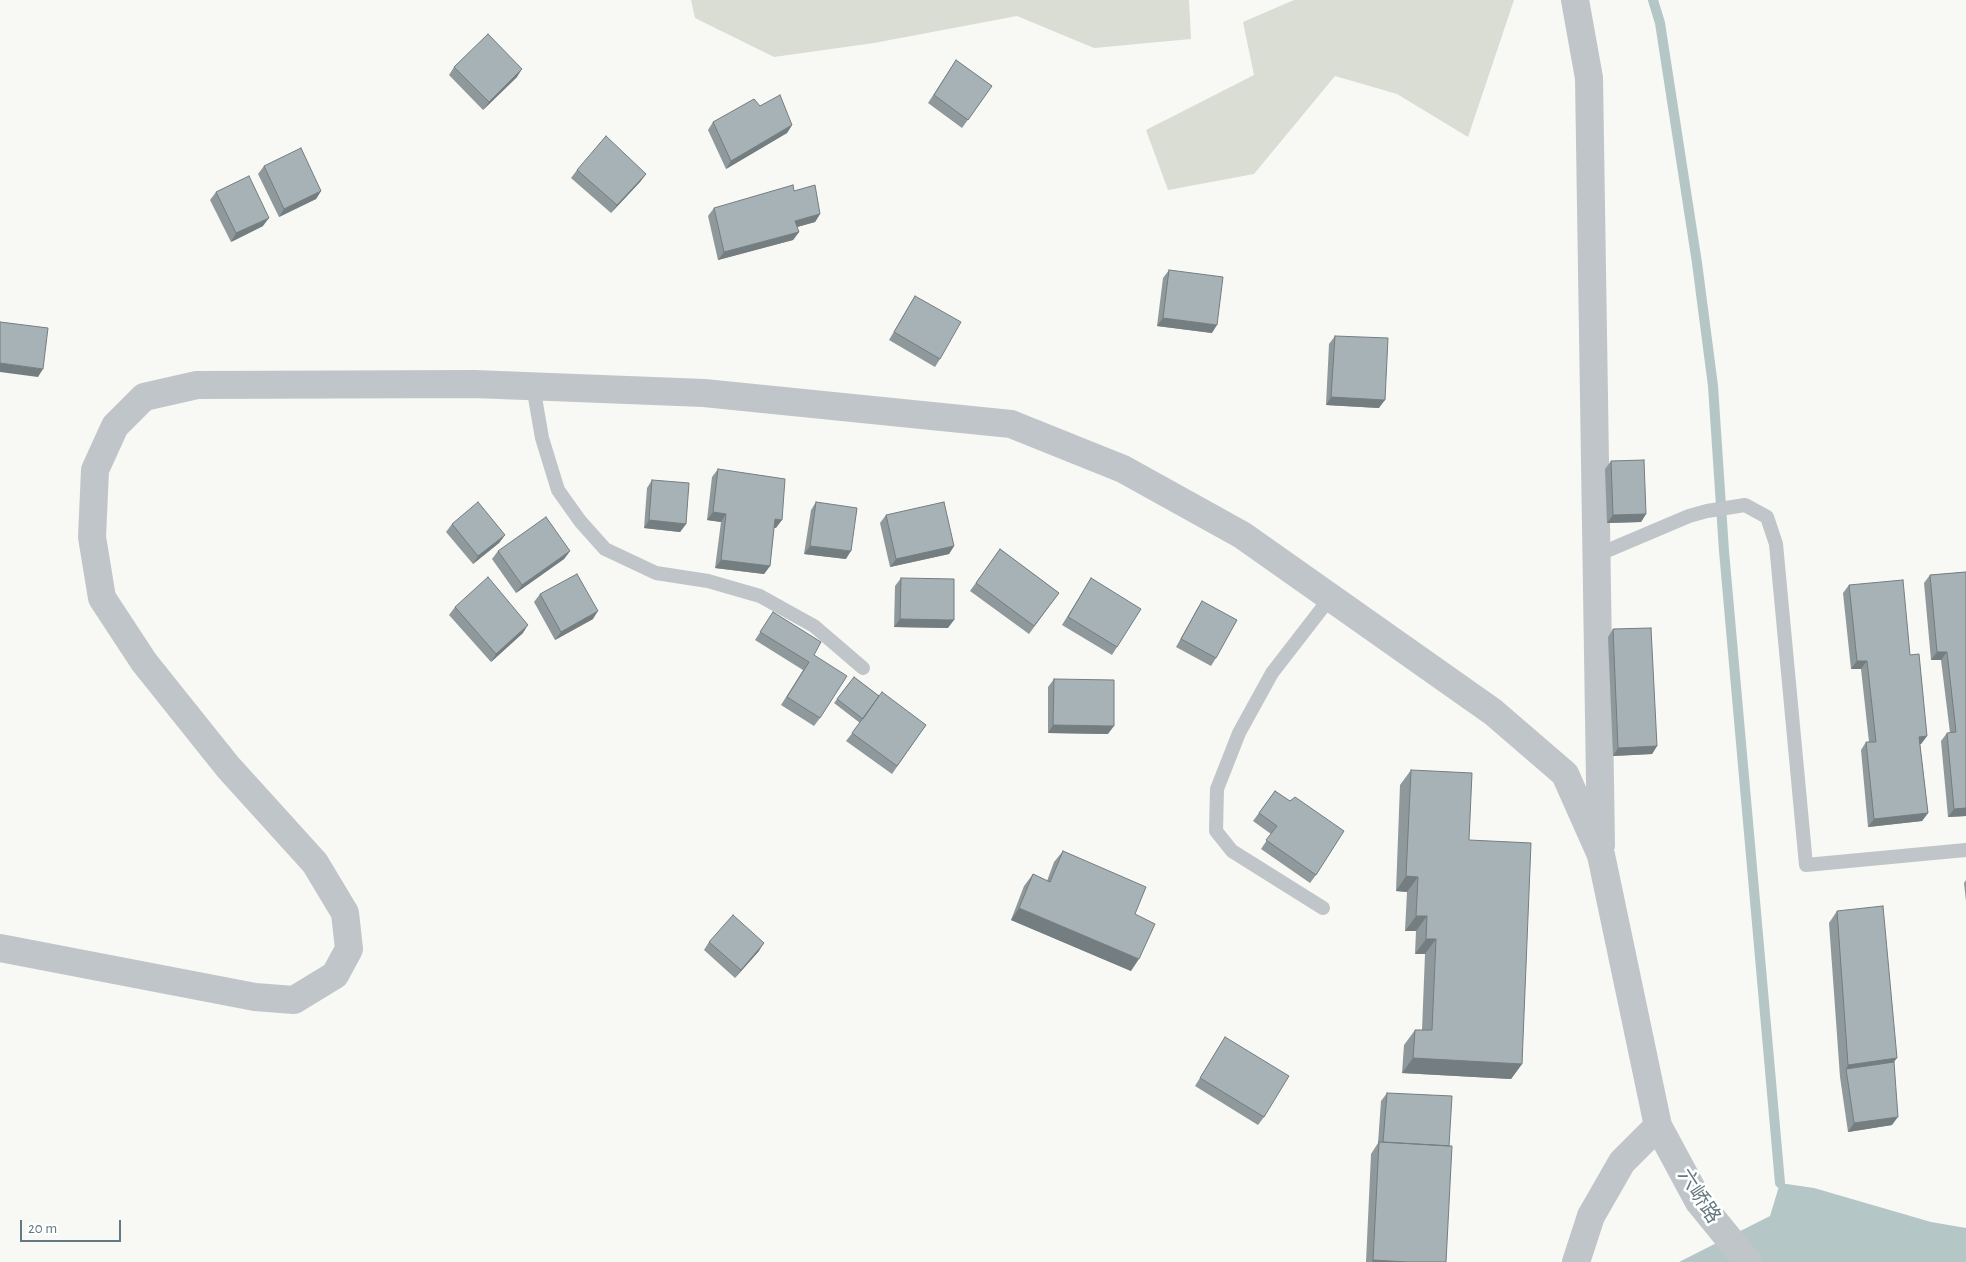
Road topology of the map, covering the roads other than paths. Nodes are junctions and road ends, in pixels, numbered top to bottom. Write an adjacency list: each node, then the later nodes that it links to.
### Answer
1 (1575, 0): 3 (street)
2 (533, 386): 4 (street); 5 (lane); 9 (street)
3 (1597, 555): 6 (lane); 7 (street)
4 (1330, 598): 7 (street); 8 (lane)
5 (863, 668)
6 (1966, 850)
7 (1601, 855): 10 (street, 六峤路)
8 (1324, 908)
9 (0, 948)
10 (1658, 1126): 11 (street); 12 (street, 六峤路)
11 (1576, 1262)
12 (1748, 1262)

